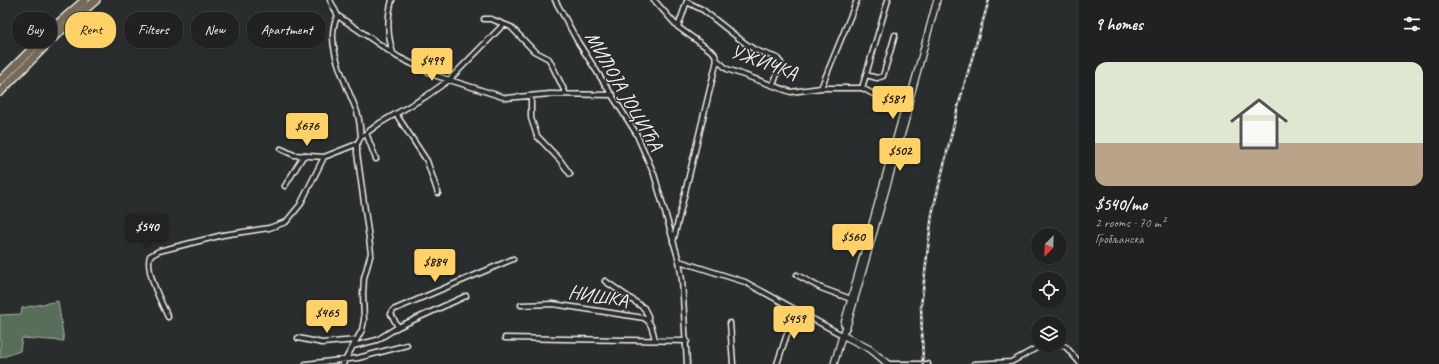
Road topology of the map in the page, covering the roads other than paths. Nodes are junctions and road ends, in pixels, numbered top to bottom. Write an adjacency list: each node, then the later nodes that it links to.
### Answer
1 (84, 0): 20 (highway)
2 (96, 0): 24 (highway)
3 (330, 0): 11 (street)
4 (392, 0): 16 (street)
5 (555, 0): 26 (street, МИЛОЈА ЈОЦИЋА)
6 (654, 0): 14 (street, УЖИЧКА)
7 (857, 0): 22 (street)
8 (888, 0): 18 (street)
9 (937, 0): 28 (main road)
10 (687, 1): 14 (street); 21 (street)
11 (338, 16): 16 (street); 31 (street)
12 (484, 19): 13 (street)
13 (503, 25): 19 (street); 25 (street)
14 (678, 27): 17 (street, УЖИЧКА)
15 (895, 35): 18 (street)
16 (393, 53): 19 (street)
17 (717, 60): 21 (street, УЖИЧКА); 41 (street)
18 (866, 75): 23 (street)
19 (449, 80): 27 (street); 29 (street)
20 (0, 81)
21 (773, 85): 22 (street, УЖИЧКА)
22 (821, 88): 23 (street, УЖИЧКА)
23 (862, 88): 28 (street, УЖИЧКА)
24 (0, 92)
25 (566, 94): 26 (street); 27 (street)
26 (613, 95): 41 (street, МИЛОЈА ЈОЦИЋА)
27 (530, 96): 38 (street)
28 (908, 106): 32 (main road)
29 (396, 114): 30 (street); 40 (street)
30 (366, 133): 31 (street); 37 (street)
31 (361, 137): 33 (street)
32 (899, 138): 47 (main road); 54 (main road)
33 (357, 144): 36 (street); 57 (street)
34 (281, 149): 35 (street)
35 (304, 155): 36 (street); 39 (street)
36 (324, 157): 50 (street)
37 (376, 159)
38 (570, 174)
39 (285, 186)
40 (438, 194)
41 (673, 242): 43 (street, МИЛОЈА ЈОЦИЋА)
42 (513, 259): 53 (street)
43 (679, 261): 49 (street); 59 (street, МИЛОЈА ЈОЦИЋА)
44 (797, 275): 47 (street)
45 (605, 281): 51 (street)
46 (466, 296): 53 (street)
47 (851, 299): 54 (main road)
48 (521, 305): 51 (street, НИШКА)
49 (795, 310): 54 (street); 69 (street)
50 (168, 317)
51 (648, 319): 58 (street, НИШКА)
52 (730, 322): 68 (street)
53 (398, 327): 61 (street)
54 (842, 335): 70 (main road); 71 (main road)
55 (298, 338): 57 (street)
56 (506, 338): 58 (street)
57 (356, 340): 61 (street)
58 (655, 340): 59 (street)
59 (687, 341): 67 (street, МИЛОЈА ЈОЦИЋА)
60 (407, 345): 64 (street)
61 (353, 346): 64 (street)
62 (1067, 349): 65 (street)
63 (1031, 351): 74 (street)
64 (344, 362): 66 (street)
65 (1079, 362)
66 (306, 364)
67 (687, 364)
68 (733, 364)
69 (777, 364)
70 (834, 364)
71 (889, 364): 72 (street)
72 (923, 364): 73 (street)
73 (928, 364)
74 (974, 364)

